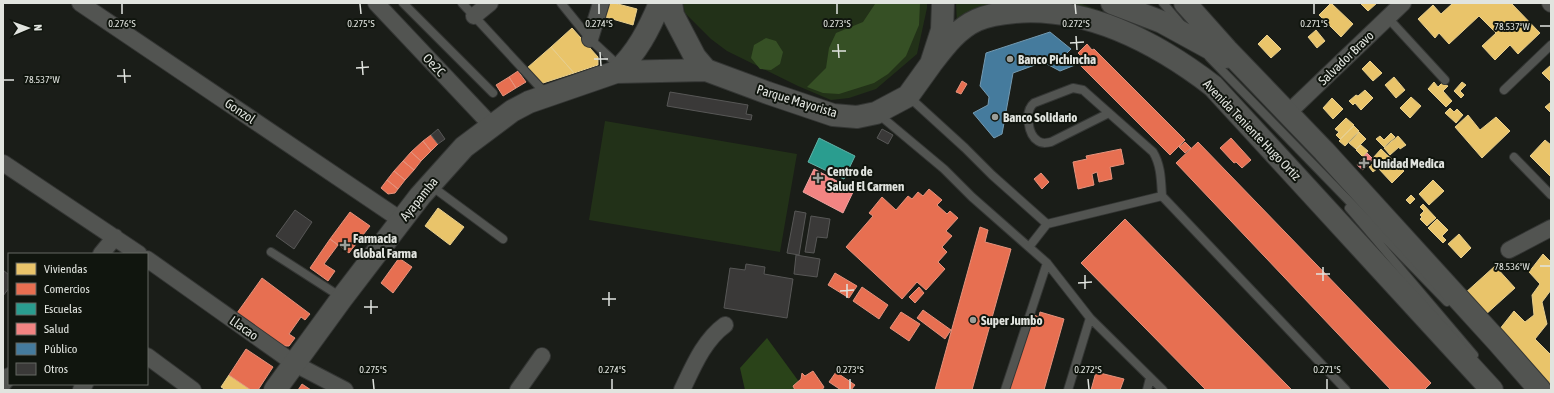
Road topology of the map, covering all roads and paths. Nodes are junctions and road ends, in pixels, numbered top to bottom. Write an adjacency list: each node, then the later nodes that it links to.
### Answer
1 (80, 3): 38 (street, Gonzol)
2 (376, 3): 31 (street, Oe2C)
3 (403, 3): 25 (lane)
4 (462, 3): 14 (lane)
5 (490, 3): 14 (street)
6 (561, 3): 17 (lane)
7 (601, 3): 17 (street)
8 (660, 3): 21 (main road, Ayapamba)
9 (671, 3): 22 (main road)
10 (943, 3): 19 (main road, Parque Mayorista)
11 (1112, 3): 16 (main road)
12 (1403, 3): 15 (street, Salvador Bravo)
13 (1169, 4): 16 (lane); 20 (main road)
14 (474, 16): 26 (lane)
15 (1388, 18): 23 (lane); 30 (street, Salvador Bravo)
16 (1190, 37): 20 (main road); 32 (lane)
17 (590, 39): 21 (lane)
18 (1551, 45): 24 (lane)
19 (931, 64): 27 (main road, Parque Mayorista); 71 (main road, Avenida Teniente Hugo Ortiz)
20 (1243, 66): 30 (main road)
21 (618, 69): 22 (main road, Ayapamba); 26 (main road, Ayapamba)
22 (706, 70): 28 (main road, Parque Mayorista)
23 (1445, 80)
24 (1504, 90)
25 (493, 94)
26 (548, 95): 31 (main road, Ayapamba)
27 (908, 96): 28 (main road, Parque Mayorista); 39 (lane)
28 (876, 113): 43 (lane)
29 (1109, 113): 29 (lane); 37 (lane)
30 (1288, 113): 73 (main road)
31 (492, 126): 35 (main road, Ayapamba)
32 (1300, 150): 51 (lane); 57 (lane)
33 (1514, 157): 36 (lane)
34 (3, 163): 41 (street)
35 (430, 185): 38 (main road, Ayapamba); 42 (lane)
36 (1551, 195)
37 (1162, 196): 39 (lane); 70 (lane)
38 (401, 220): 50 (main road, Ayapamba)
39 (1047, 224): 43 (lane)
40 (1551, 228): 44 (street)
41 (115, 237): 46 (street); 47 (street)
42 (503, 239)
43 (1029, 247): 49 (lane)
44 (1509, 250)
45 (271, 252): 50 (lane)
46 (102, 253)
47 (138, 253)
48 (148, 261): 58 (street, Llacao)
49 (1047, 263): 52 (lane); 66 (lane)
50 (342, 298): 58 (main road, Ayapamba)
51 (1452, 307)
52 (1090, 318): 59 (lane); 67 (lane)
53 (725, 325): 65 (street)
54 (1495, 352): 72 (lane)
55 (542, 356): 64 (street)
56 (148, 357): 60 (street)
57 (1477, 358)
58 (295, 364): 62 (main road, Ayapamba); 63 (street, Llacao)
59 (1150, 378): 68 (lane); 69 (lane)
60 (174, 385): 61 (street)
61 (193, 390)
62 (275, 390)
63 (345, 390)
64 (518, 390)
65 (682, 390)
66 (1005, 390)
67 (1068, 390)
68 (1147, 390)
69 (1163, 390)
70 (1346, 390)
71 (1492, 390)
72 (1529, 390)
73 (1540, 390)

